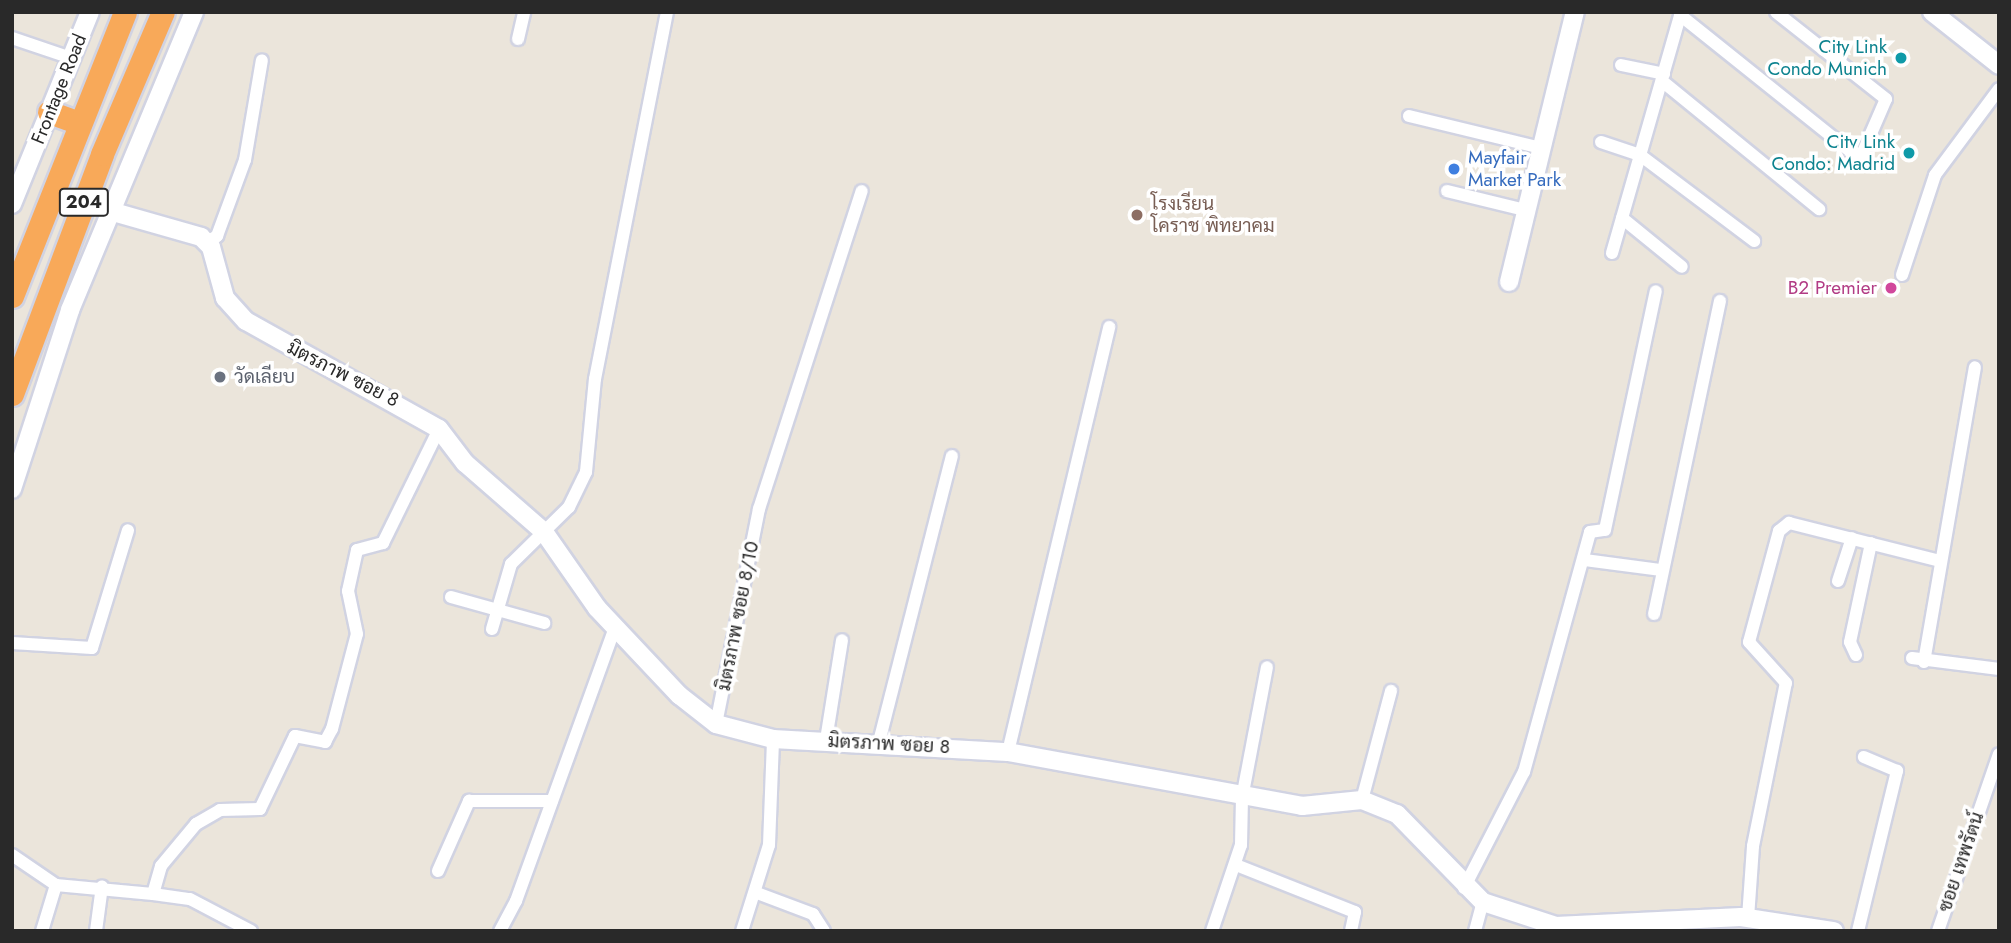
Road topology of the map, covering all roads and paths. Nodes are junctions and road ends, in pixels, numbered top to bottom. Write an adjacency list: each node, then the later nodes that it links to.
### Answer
1 (90, 12): 13 (street, Frontage Road)
2 (125, 12): 21 (highway, 204)
3 (163, 12): 43 (highway, 204)
4 (194, 12): 30 (street)
5 (524, 12): 12 (street)
6 (667, 12): 48 (street)
7 (1576, 12): 23 (street)
8 (1776, 12): 10 (street)
9 (1932, 12): 16 (street)
10 (1681, 14): 17 (street)
11 (12, 38): 13 (street)
12 (518, 39)
13 (71, 58): 19 (street, Frontage Road)
14 (262, 60): 33 (street)
15 (1621, 65): 17 (street)
16 (1999, 65)
17 (1663, 77): 24 (street); 28 (street)
18 (1999, 89): 36 (street)
19 (49, 112): 21 (highway); 27 (street, Frontage Road)
20 (1409, 116): 23 (street)
21 (80, 123): 39 (highway, 204)
22 (1601, 142): 24 (street)
23 (1541, 148): 29 (street)
24 (1640, 155): 31 (street); 32 (street)
25 (862, 191): 67 (street, มิตรภาพ ซอย 8/10)
26 (1447, 191): 29 (street)
27 (13, 200)
28 (1819, 209)
29 (1525, 210): 37 (street)
30 (110, 211): 33 (street); 46 (street)
31 (1622, 218): 34 (street); 35 (street)
32 (1754, 240)
33 (206, 242): 44 (street, มิตรภาพ ซอย 8)
34 (1612, 253)
35 (1682, 267)
36 (1902, 275)
37 (1509, 282)
38 (1656, 291): 51 (street)
39 (12, 296)
40 (1720, 301): 53 (street)
41 (1109, 327): 71 (street)
42 (1975, 367): 52 (street)
43 (12, 394)
44 (439, 429): 48 (street, มิตรภาพ ซอย 8); 84 (street)
45 (952, 456): 70 (street)
46 (12, 489)
47 (128, 530): 62 (street)
48 (544, 532): 56 (street); 59 (street, มิตรภาพ ซอย 8)
49 (1852, 538): 50 (street); 54 (street); 86 (street)
50 (1871, 543): 52 (street); 63 (street)
51 (1585, 560): 53 (street); 82 (street)
52 (1940, 561): 65 (street)
53 (1661, 570): 57 (street)
54 (1838, 581)
55 (451, 597): 56 (street)
56 (498, 610): 58 (street); 60 (street)
57 (1654, 614)
58 (544, 623)
59 (615, 627): 67 (street, มิตรภาพ ซอย 8); 76 (street)
60 (492, 629)
61 (842, 640): 69 (street)
62 (12, 643)
63 (1856, 655)
64 (1267, 667): 74 (street)
65 (1999, 669)
66 (1391, 691): 75 (street)
67 (716, 724): 68 (street, มิตรภาพ ซอย 8)
68 (773, 739): 69 (street, มิตรภาพ ซอย 8); 83 (street)
69 (827, 740): 70 (street, มิตรภาพ ซอย 8)
70 (879, 742): 71 (street, มิตรภาพ ซอย 8)
71 (1008, 752): 74 (street, มิตรภาพ ซอย 8)
72 (1999, 754): 100 (street, ซอย เทพรัตน์)
73 (1864, 757): 99 (street)
74 (1242, 798): 75 (street, มิตรภาพ ซอย 8); 78 (street)
75 (1362, 800): 82 (street, มิตรภาพ ซอย 8)
76 (552, 801): 79 (street); 92 (street)
77 (12, 855): 80 (street)
78 (1236, 865): 95 (street); 96 (street)
79 (438, 871)
80 (57, 885): 81 (street); 89 (street)
81 (102, 886): 84 (street); 90 (street)
82 (1464, 888): 85 (street, มิตรภาพ ซอย 8)
83 (757, 893): 93 (street); 94 (street)
84 (153, 894): 91 (street)
85 (1483, 902): 88 (street, มิตรภาพ ซอย 8); 97 (street)
86 (1748, 918): 87 (street, มิตรภาพ ซอย 8); 88 (street, มิตรภาพ ซอย 8)
87 (1777, 927): 98 (street, มิตรภาพ ซอย 8)
88 (1608, 929)
89 (43, 931)
90 (96, 931)
91 (251, 931)
92 (500, 931)
93 (742, 931)
94 (824, 931)
95 (1212, 931)
96 (1351, 931)
97 (1475, 931)
98 (1832, 931)
99 (1858, 931)
100 (1938, 931)

